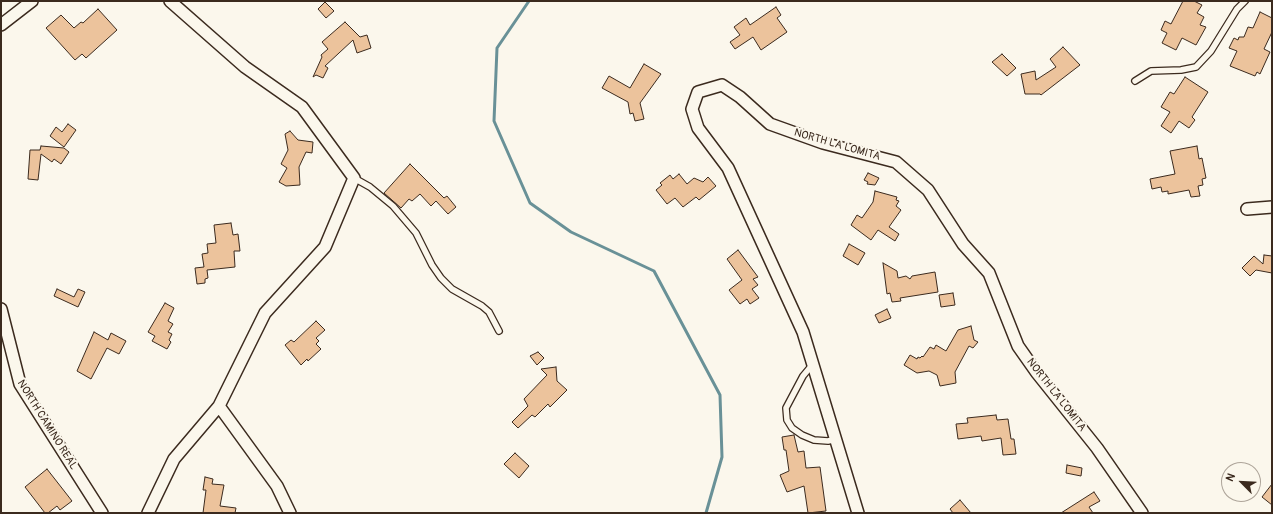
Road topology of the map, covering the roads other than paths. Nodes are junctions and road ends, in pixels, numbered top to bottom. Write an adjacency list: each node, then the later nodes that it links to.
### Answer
1 (32, 1): 4 (street)
2 (170, 1): 6 (street)
3 (1245, 1): 5 (lane)
4 (1, 25)
5 (1135, 81)
6 (354, 178): 10 (lane); 12 (street)
7 (1272, 207): 8 (street)
8 (1247, 209)
9 (1, 309): 14 (street, NORTH CAMINO REAL)
10 (499, 331)
11 (813, 364): 13 (street, NORTH LA LOMITA); 13 (lane); 18 (street, NORTH LA LOMITA)
12 (218, 406): 15 (street); 16 (street)
13 (836, 439): 17 (street, NORTH LA LOMITA)
14 (96, 510)
15 (148, 513)
16 (290, 513)
17 (858, 513)
18 (1142, 513)

